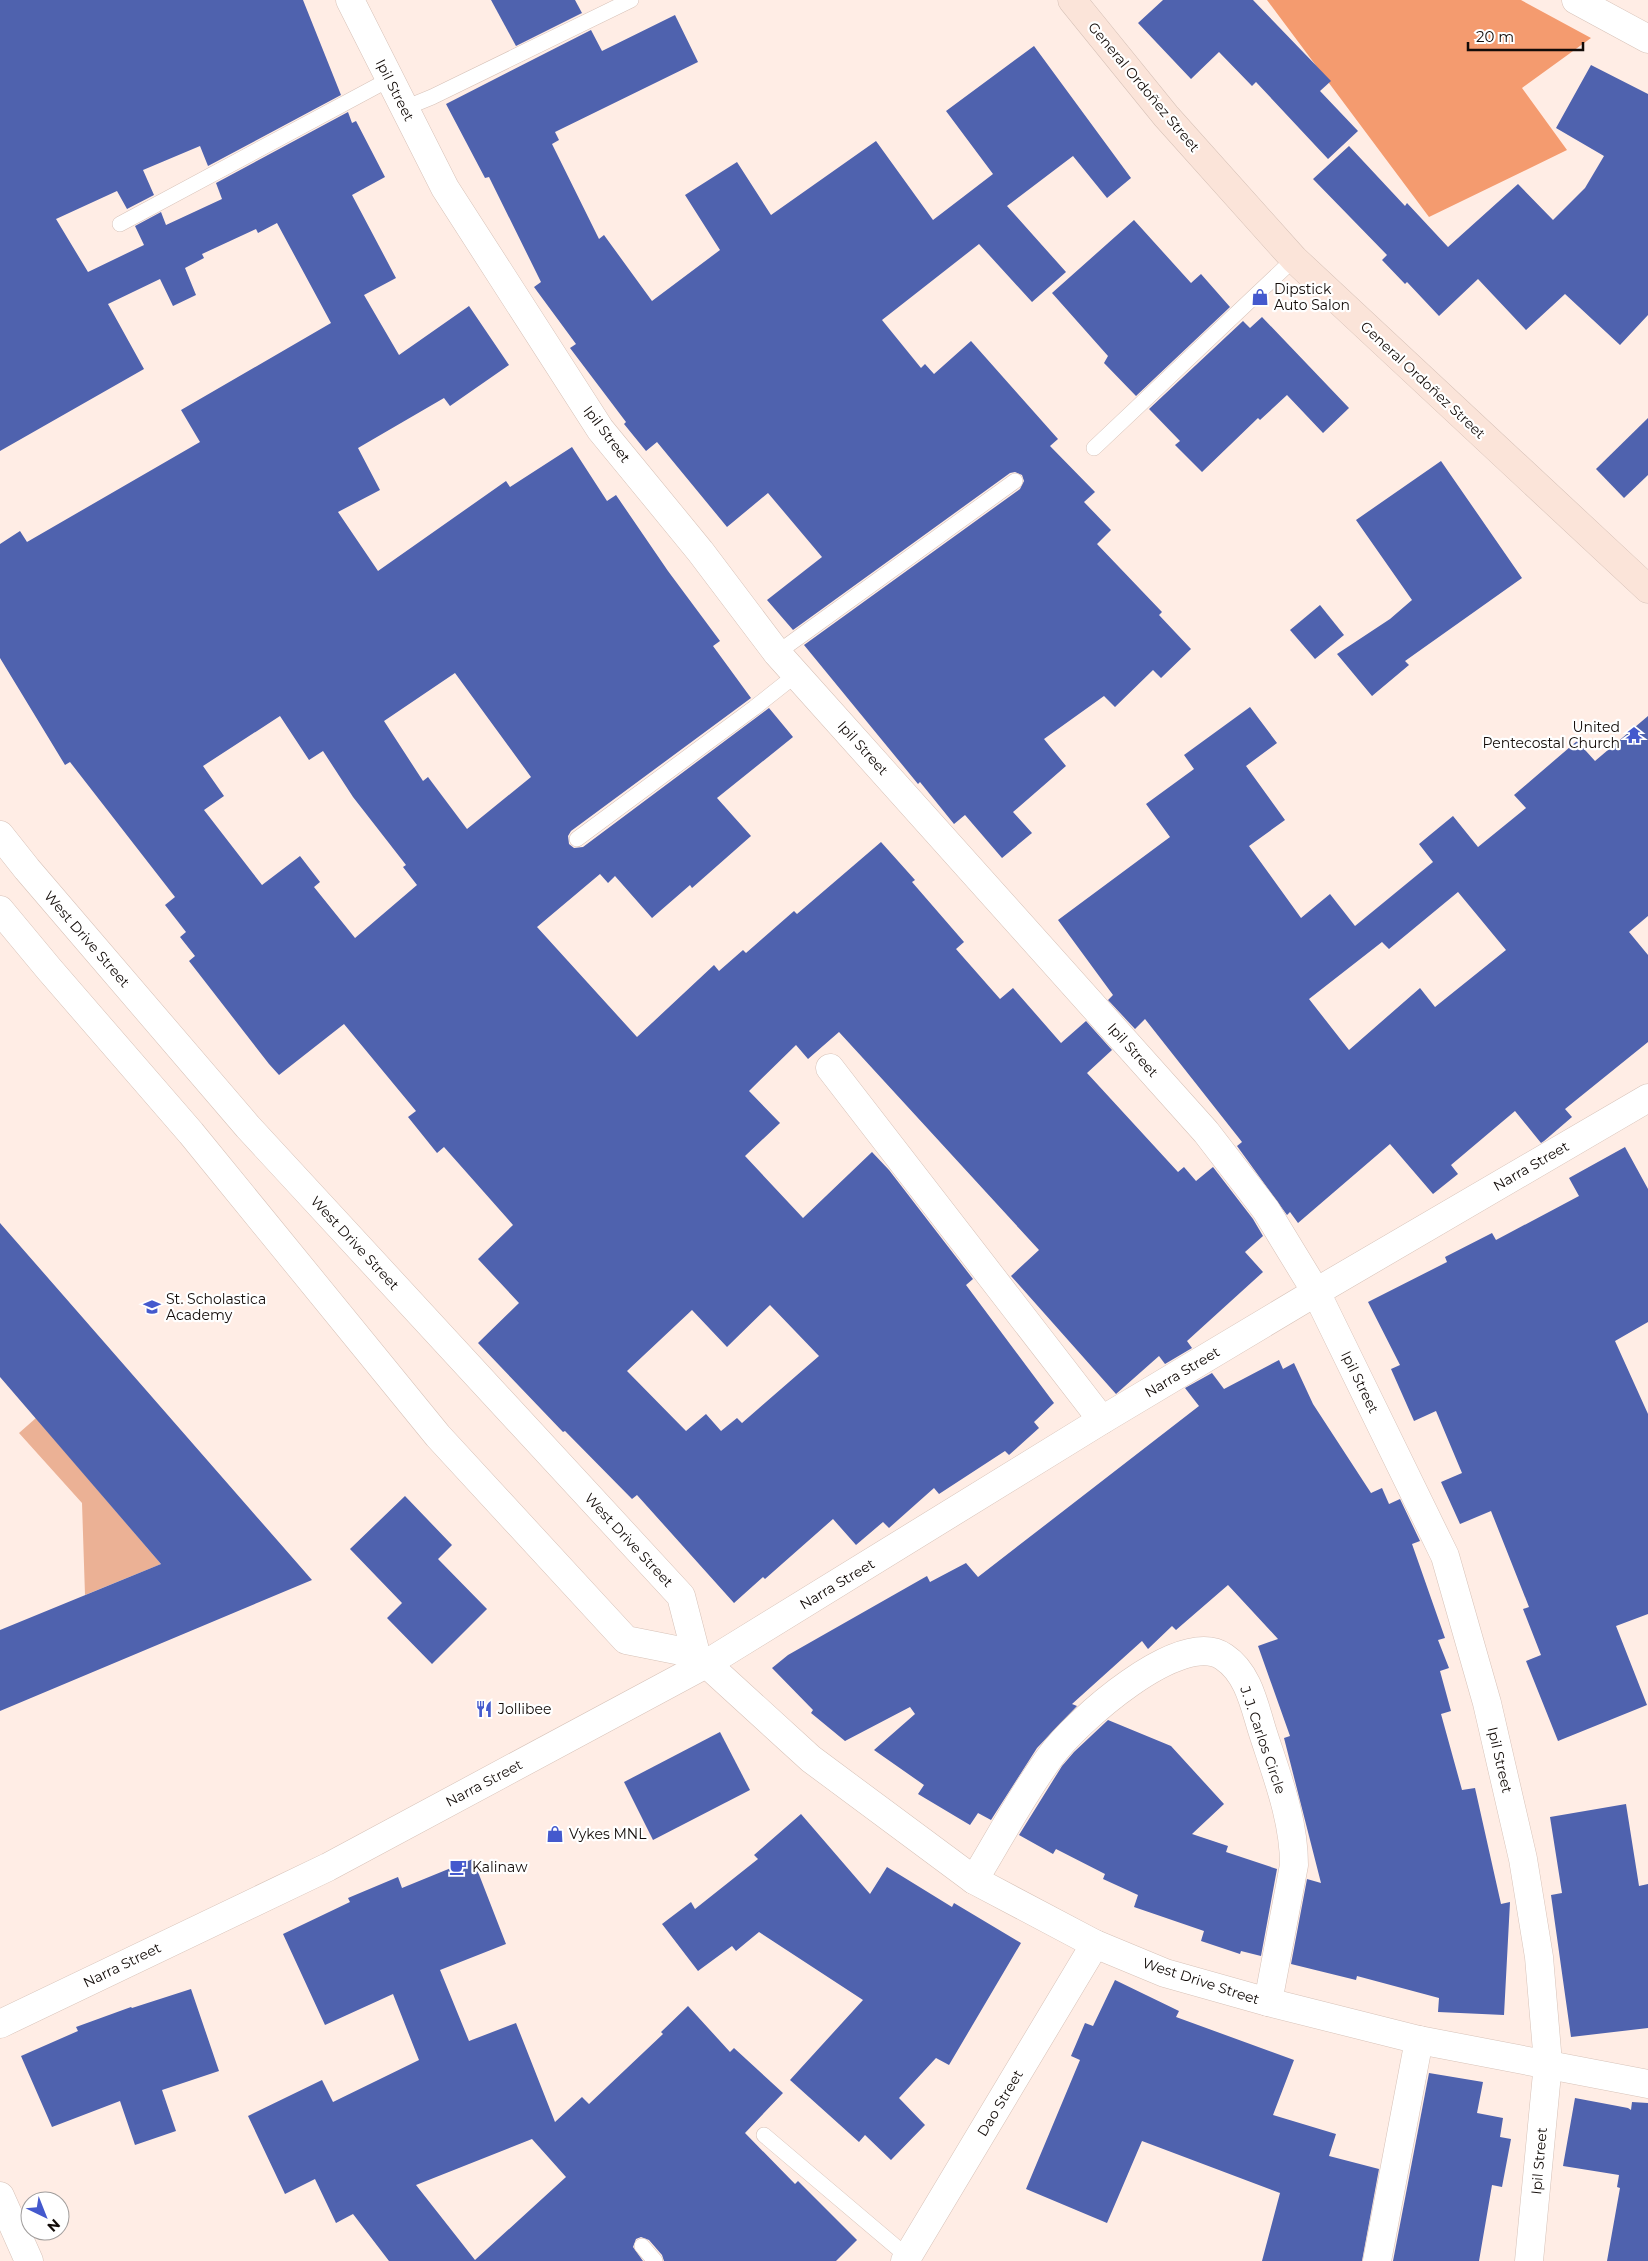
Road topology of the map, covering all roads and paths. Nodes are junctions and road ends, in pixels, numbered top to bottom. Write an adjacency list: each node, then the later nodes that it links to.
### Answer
1 (350, 0): 6 (street, Ipil Street)
2 (631, 0): 7 (lane)
3 (1072, 0): 9 (main road, General Ordoñez Street)
4 (1576, 0): 5 (street)
5 (1648, 39)
6 (390, 79): 7 (street, Ipil Street); 8 (lane)
7 (404, 108): 13 (street, Ipil Street)
8 (120, 224)
9 (1294, 259): 10 (lane); 12 (main road, General Ordoñez Street)
10 (1094, 448)
11 (1014, 481): 13 (lane)
12 (1648, 589)
13 (777, 653): 14 (street, Ipil Street)
14 (797, 674): 16 (lane); 20 (street, Ipil Street)
15 (0, 835): 22 (street, West Drive Street)
16 (577, 839)
17 (0, 910): 22 (street)
18 (830, 1068): 21 (street)
19 (1648, 1098): 20 (street, Narra Street)
20 (1316, 1292): 21 (street, Narra Street); 28 (street, Ipil Street)
21 (1102, 1420): 22 (street, Narra Street)
22 (701, 1659): 23 (street, West Drive Street); 26 (street, Narra Street)
23 (974, 1880): 24 (street, West Drive Street); 25 (street, J. J. Carlos Circle)
24 (1095, 1944): 25 (street, West Drive Street); 33 (street, Dao Street)
25 (1268, 2002): 27 (street, West Drive Street)
26 (0, 2024)
27 (1419, 2040): 28 (street, West Drive Street); 36 (street)
28 (1548, 2063): 29 (street, West Drive Street); 37 (street, Ipil Street)
29 (1648, 2084)
30 (764, 2135): 33 (lane)
31 (0, 2196): 34 (street)
32 (642, 2246): 35 (lane)
33 (906, 2259)
34 (29, 2261)
35 (654, 2261)
36 (1377, 2261)
37 (1529, 2261)

